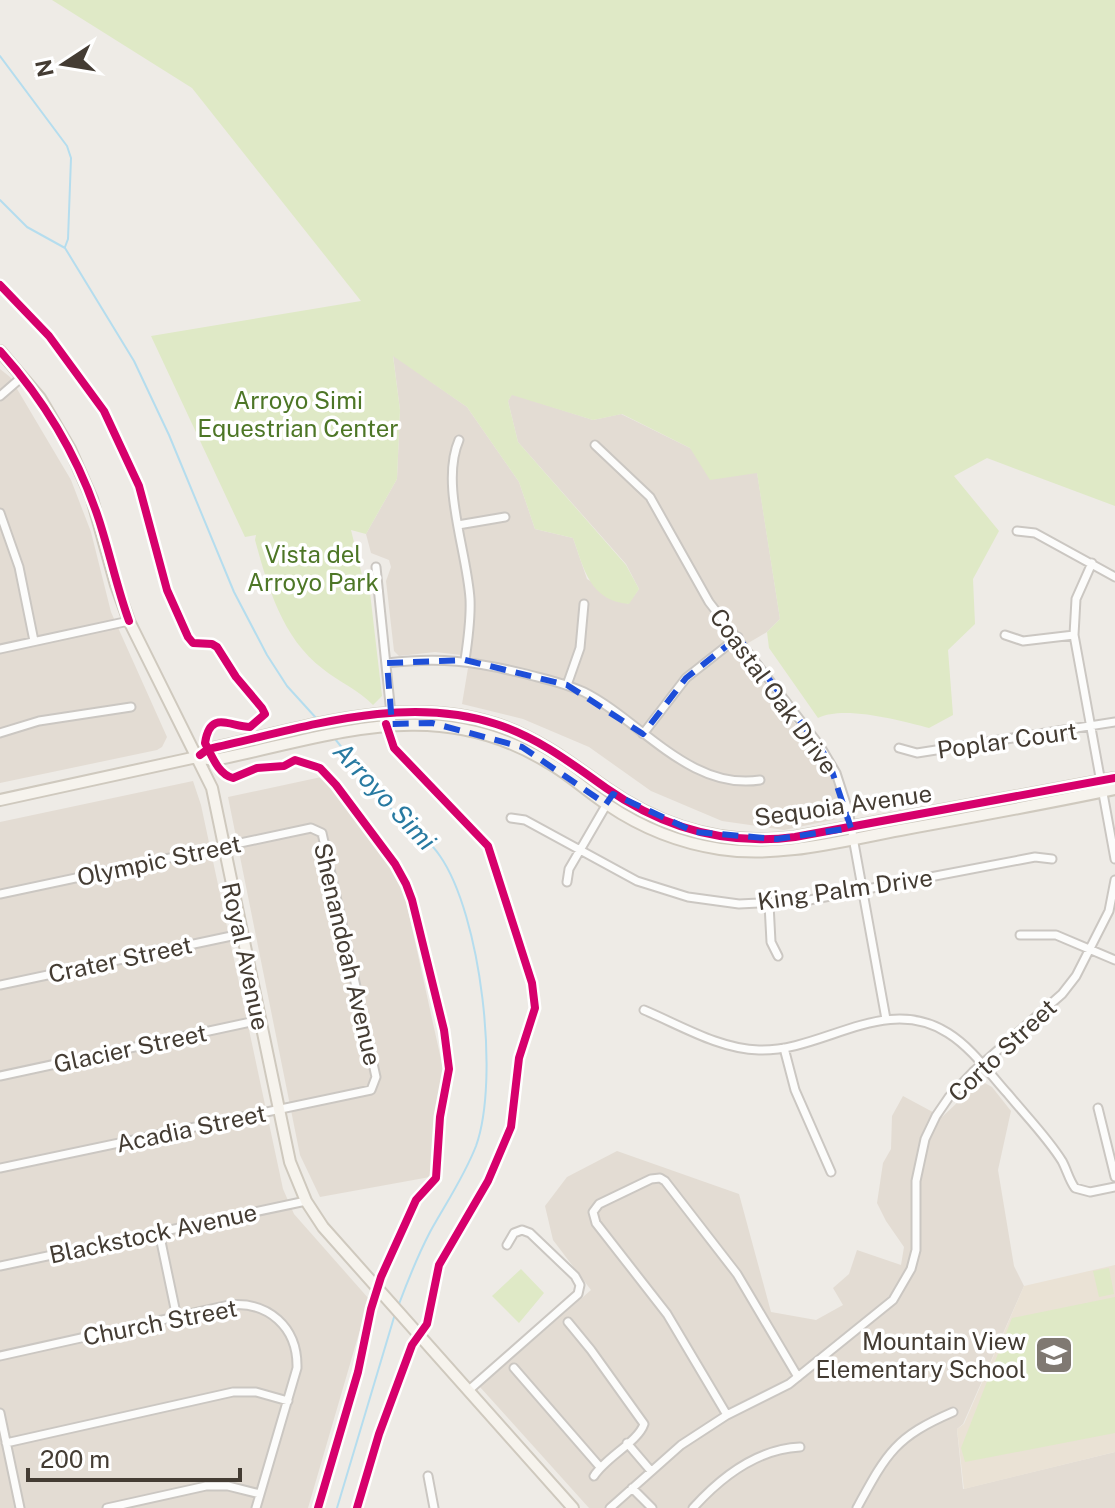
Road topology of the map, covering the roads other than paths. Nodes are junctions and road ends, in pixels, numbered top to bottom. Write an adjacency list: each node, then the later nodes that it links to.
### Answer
1 (0, 351): 2 (main road, Royal Avenue)
2 (22, 377): 3 (street); 14 (main road, Royal Avenue)
3 (0, 396)
4 (459, 440): 8 (street)
5 (595, 445): 17 (street, Coastal Oak Drive)
6 (0, 513): 18 (street)
7 (505, 517): 8 (street)
8 (458, 525): 20 (street)
9 (1017, 531): 10 (street)
10 (1092, 563): 12 (street); 16 (street)
11 (376, 567): 21 (street)
12 (1115, 577)
13 (584, 604): 22 (street)
14 (129, 621): 18 (street); 31 (main road, Royal Avenue)
15 (1005, 635): 16 (street)
16 (1074, 635): 27 (street)
17 (738, 637): 29 (street); 41 (street, Coastal Oak Drive)
18 (34, 641): 19 (street)
19 (0, 649)
20 (465, 660): 21 (street); 22 (street)
21 (387, 663): 24 (street)
22 (567, 685): 29 (street)
23 (131, 707): 28 (street)
24 (391, 712): 26 (street); 31 (main road, Sequoia Avenue); 36 (main road, Sequoia Avenue)
25 (1115, 722): 27 (street, Poplar Court)
26 (392, 724): 31 (main road, Sequoia Avenue); 38 (main road, Sequoia Avenue)
27 (1090, 728): 30 (street, Poplar Court); 34 (street)
28 (0, 733)
29 (643, 734): 33 (street)
30 (899, 748)
31 (197, 757): 37 (main road, Sequoia Avenue); 42 (main road, Royal Avenue)
32 (1115, 778): 34 (main road, Sequoia Avenue)
33 (760, 780)
34 (1101, 786): 35 (main road, Sequoia Avenue); 41 (main road, Sequoia Avenue); 45 (street)
35 (1115, 789)
36 (613, 793): 38 (street); 41 (main road, Sequoia Avenue)
37 (0, 800)
38 (606, 804): 41 (main road, Sequoia Avenue); 43 (street)
39 (511, 818): 43 (street, King Palm Drive)
40 (317, 829): 42 (street, Olympic Street); 63 (street, Shenandoah Avenue)
41 (852, 833): 48 (street, Coastal Oak Drive)
42 (223, 847): 49 (street, Olympic Street); 51 (main road, Royal Avenue)
43 (579, 850): 47 (street); 50 (street, King Palm Drive)
44 (1052, 859): 48 (street, King Palm Drive)
45 (1115, 859)
46 (1115, 880): 53 (street, Corto Street)
47 (567, 882)
48 (864, 890): 50 (street, King Palm Drive); 58 (street, Coastal Oak Drive)
49 (0, 894)
50 (769, 904): 54 (street)
51 (241, 934): 56 (street, Crater Street); 59 (main road, Royal Avenue)
52 (1020, 935): 53 (street)
53 (1091, 949): 55 (street); 61 (street, Corto Street)
54 (778, 956)
55 (1115, 960)
56 (0, 985)
57 (644, 1010): 60 (street)
58 (886, 1019): 60 (street); 61 (street)
59 (260, 1020): 62 (street, Glacier Street); 65 (main road, Royal Avenue)
60 (784, 1048): 67 (street)
61 (982, 1065): 69 (street); 78 (street, Corto Street)
62 (0, 1076)
63 (375, 1081): 65 (street, Acadia Street)
64 (1098, 1108): 68 (street)
65 (278, 1109): 66 (street, Acadia Street); 70 (main road, Royal Avenue)
66 (0, 1168)
67 (831, 1172)
68 (1115, 1177)
69 (1115, 1187)
70 (306, 1201): 71 (street, Blackstock Avenue); 79 (main road, Royal Avenue)
71 (159, 1232): 73 (street, Blackstock Avenue); 74 (street)
72 (507, 1245): 79 (street)
73 (0, 1266)
74 (177, 1318): 76 (street, Church Street); 80 (street, Church Street)
75 (568, 1322): 85 (street)
76 (0, 1356)
77 (514, 1368): 87 (street)
78 (798, 1377): 83 (street, Corto Street); 83 (street)
79 (469, 1390): 97 (main road, Royal Avenue)
80 (288, 1401): 84 (street); 92 (street, Church Street)
81 (953, 1412): 101 (street)
82 (0, 1413): 84 (street)
83 (727, 1415): 88 (street, Corto Street)
84 (6, 1443): 93 (street)
85 (627, 1443): 87 (street); 88 (street)
86 (800, 1447): 100 (street)
87 (600, 1467): 90 (street)
88 (651, 1471): 91 (street, Corto Street)
89 (428, 1476): 96 (street)
90 (594, 1476)
91 (632, 1488): 98 (street, Corto Street); 99 (street)
92 (260, 1494): 94 (street); 95 (street, Church Street)
93 (20, 1508)
94 (107, 1508)
95 (256, 1508)
96 (434, 1508)
97 (573, 1508)
98 (610, 1508)
99 (652, 1508)
100 (693, 1508)
101 (857, 1508)

